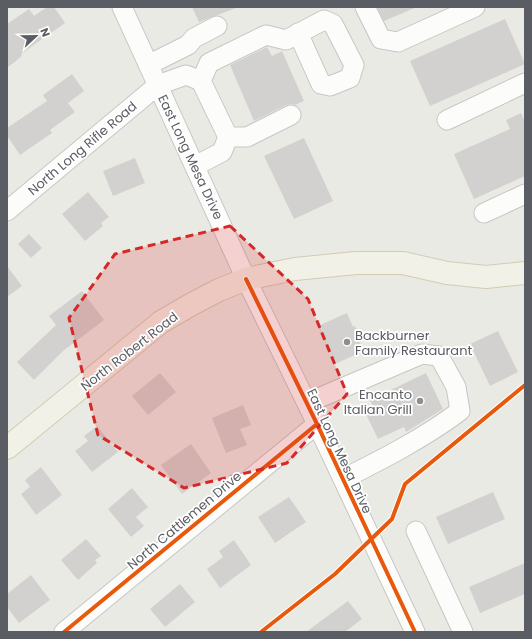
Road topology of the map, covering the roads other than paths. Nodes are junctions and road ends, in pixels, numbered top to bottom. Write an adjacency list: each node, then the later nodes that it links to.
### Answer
1 (122, 7): 6 (street, East Long Mesa Drive)
2 (365, 7): 3 (street)
3 (474, 7)
4 (217, 26): 6 (street)
5 (298, 33): 7 (street)
6 (148, 65): 9 (street, East Long Mesa Drive)
7 (201, 81): 9 (street); 12 (street)
8 (525, 83): 11 (street)
9 (158, 85): 13 (street, East Long Mesa Drive); 15 (street, North Long Rifle Road)
10 (291, 115): 12 (street)
11 (447, 120)
12 (228, 137): 13 (street)
13 (195, 166): 18 (street, East Long Mesa Drive)
14 (525, 194): 16 (street)
15 (7, 211)
16 (484, 212)
17 (525, 273): 18 (main road, North Robert Road)
18 (246, 279): 19 (street, East Long Mesa Drive); 21 (main road, North Robert Road)
19 (307, 403): 20 (street, East Long Mesa Drive); 22 (street)
20 (317, 424): 22 (street, East Long Mesa Drive); 25 (street, North Cattlemen Drive)
21 (7, 448)
22 (343, 479): 24 (street, East Long Mesa Drive)
23 (416, 531): 26 (street)
24 (412, 631)
25 (64, 632)
26 (463, 632)

